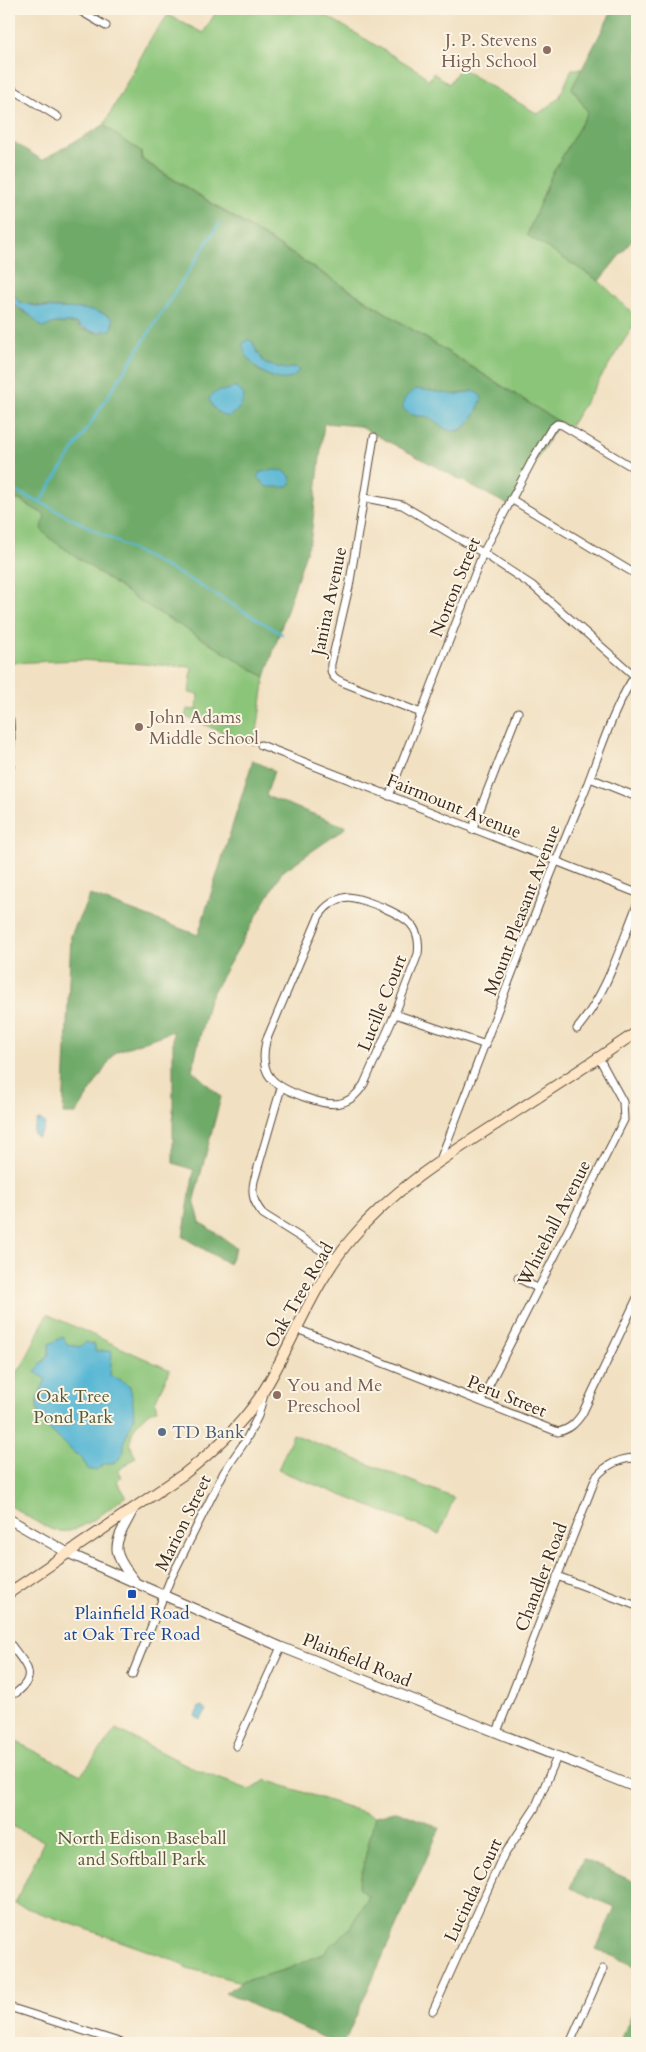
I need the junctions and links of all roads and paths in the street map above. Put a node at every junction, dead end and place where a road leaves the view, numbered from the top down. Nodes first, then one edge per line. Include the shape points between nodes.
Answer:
1 (77, 9) edge
2 (106, 26) dead end
3 (9, 87) edge
4 (58, 117) dead end
5 (374, 437) dead end
6 (637, 470) edge
7 (365, 498) junction
8 (511, 499) junction
9 (483, 553) junction
10 (637, 575) edge
11 (636, 676) edge
12 (518, 712) dead end
13 (422, 713) junction
14 (9, 720) edge
15 (261, 745) dead end
16 (9, 767) edge
17 (590, 778) junction
18 (389, 796) junction
19 (637, 797) edge
20 (472, 830) junction
21 (555, 862) junction
22 (637, 894) edge
23 (637, 905) edge
24 (395, 1014) junction
25 (577, 1029) dead end
26 (637, 1032) edge
27 (486, 1045) junction
28 (599, 1058) junction
29 (281, 1088) junction
30 (440, 1160) junction
31 (335, 1259) junction
32 (518, 1278) dead end
33 (538, 1288) junction
34 (637, 1298) edge
35 (297, 1329) junction
36 (266, 1387) junction
37 (481, 1401) junction
38 (637, 1458) edge
39 (133, 1510) junction
40 (9, 1519) edge
41 (68, 1553) junction
42 (557, 1576) junction
43 (136, 1582) junction
44 (9, 1593) edge
45 (165, 1595) junction
46 (637, 1606) edge
47 (9, 1642) edge
48 (281, 1647) junction
49 (132, 1675) dead end
50 (16, 1693) dead end
51 (496, 1732) junction
52 (236, 1746) dead end
53 (557, 1758) junction
54 (637, 1788) edge
55 (603, 1970) dead end
56 (9, 2007) edge
57 (433, 2011) dead end
58 (122, 2043) edge
59 (570, 2043) edge

1 - 2 street
3 - 4 street
5 - 7 street, Janina Avenue
6 - 8 street, Norton Street via 557,424 551,429
7 - 9 street via 402,505
7 - 13 street, Janina Avenue via 331,673 342,682
8 - 9 street, Norton Street
8 - 10 street
9 - 11 street via 533,586
9 - 13 street, Norton Street
11 - 17 street, Mount Pleasant Avenue via 614,718
12 - 20 street
13 - 18 street, Norton Street
14 - 16 street
15 - 18 street, Fairmount Avenue
17 - 19 street
17 - 21 street, Mount Pleasant Avenue
18 - 20 street, Fairmount Avenue
20 - 21 street, Fairmount Avenue
21 - 22 street, Fairmount Avenue
21 - 27 street, Mount Pleasant Avenue
23 - 25 street via 601,995
24 - 27 street
24 - 29 street, Lucille Court via 364,1084 348,1100 326,1104
24 - 29 street, Lucille Court via 418,954 418,939 413,926 402,916 359,898 334,901 318,916 266,1041 266,1067 271,1079
26 - 28 main road, Oak Tree Road
27 - 30 street, Mount Pleasant Avenue
28 - 30 main road, Oak Tree Road
28 - 33 street, Whitehall Avenue via 623,1102 624,1120
29 - 31 street via 252,1196 263,1214
30 - 31 main road, Oak Tree Road via 372,1214
31 - 35 main road, Oak Tree Road
32 - 33 street
33 - 37 street, Whitehall Avenue
34 - 37 street, Peru Street via 582,1414 567,1430 558,1432
35 - 36 main road, Oak Tree Road
35 - 37 street, Peru Street
36 - 39 main road, Oak Tree Road via 208,1455
36 - 45 street, Marion Street via 258,1416 224,1472
38 - 42 street, Chandler Road via 614,1462 596,1477
39 - 41 main road, Oak Tree Road
39 - 43 street via 117,1544 117,1556
40 - 41 street, Plainfield Road
41 - 43 street, Plainfield Road
41 - 44 main road, Oak Tree Road
42 - 46 street
42 - 51 street, Chandler Road
43 - 45 street, Plainfield Road
45 - 48 street, Plainfield Road
45 - 49 street, Marion Street
47 - 50 street via 29,1671 29,1679
48 - 51 street, Plainfield Road
48 - 52 street
51 - 53 street, Plainfield Road
53 - 54 street, Plainfield Road
53 - 57 street, Lucinda Court via 532,1812 501,1860
55 - 59 street
56 - 58 street

